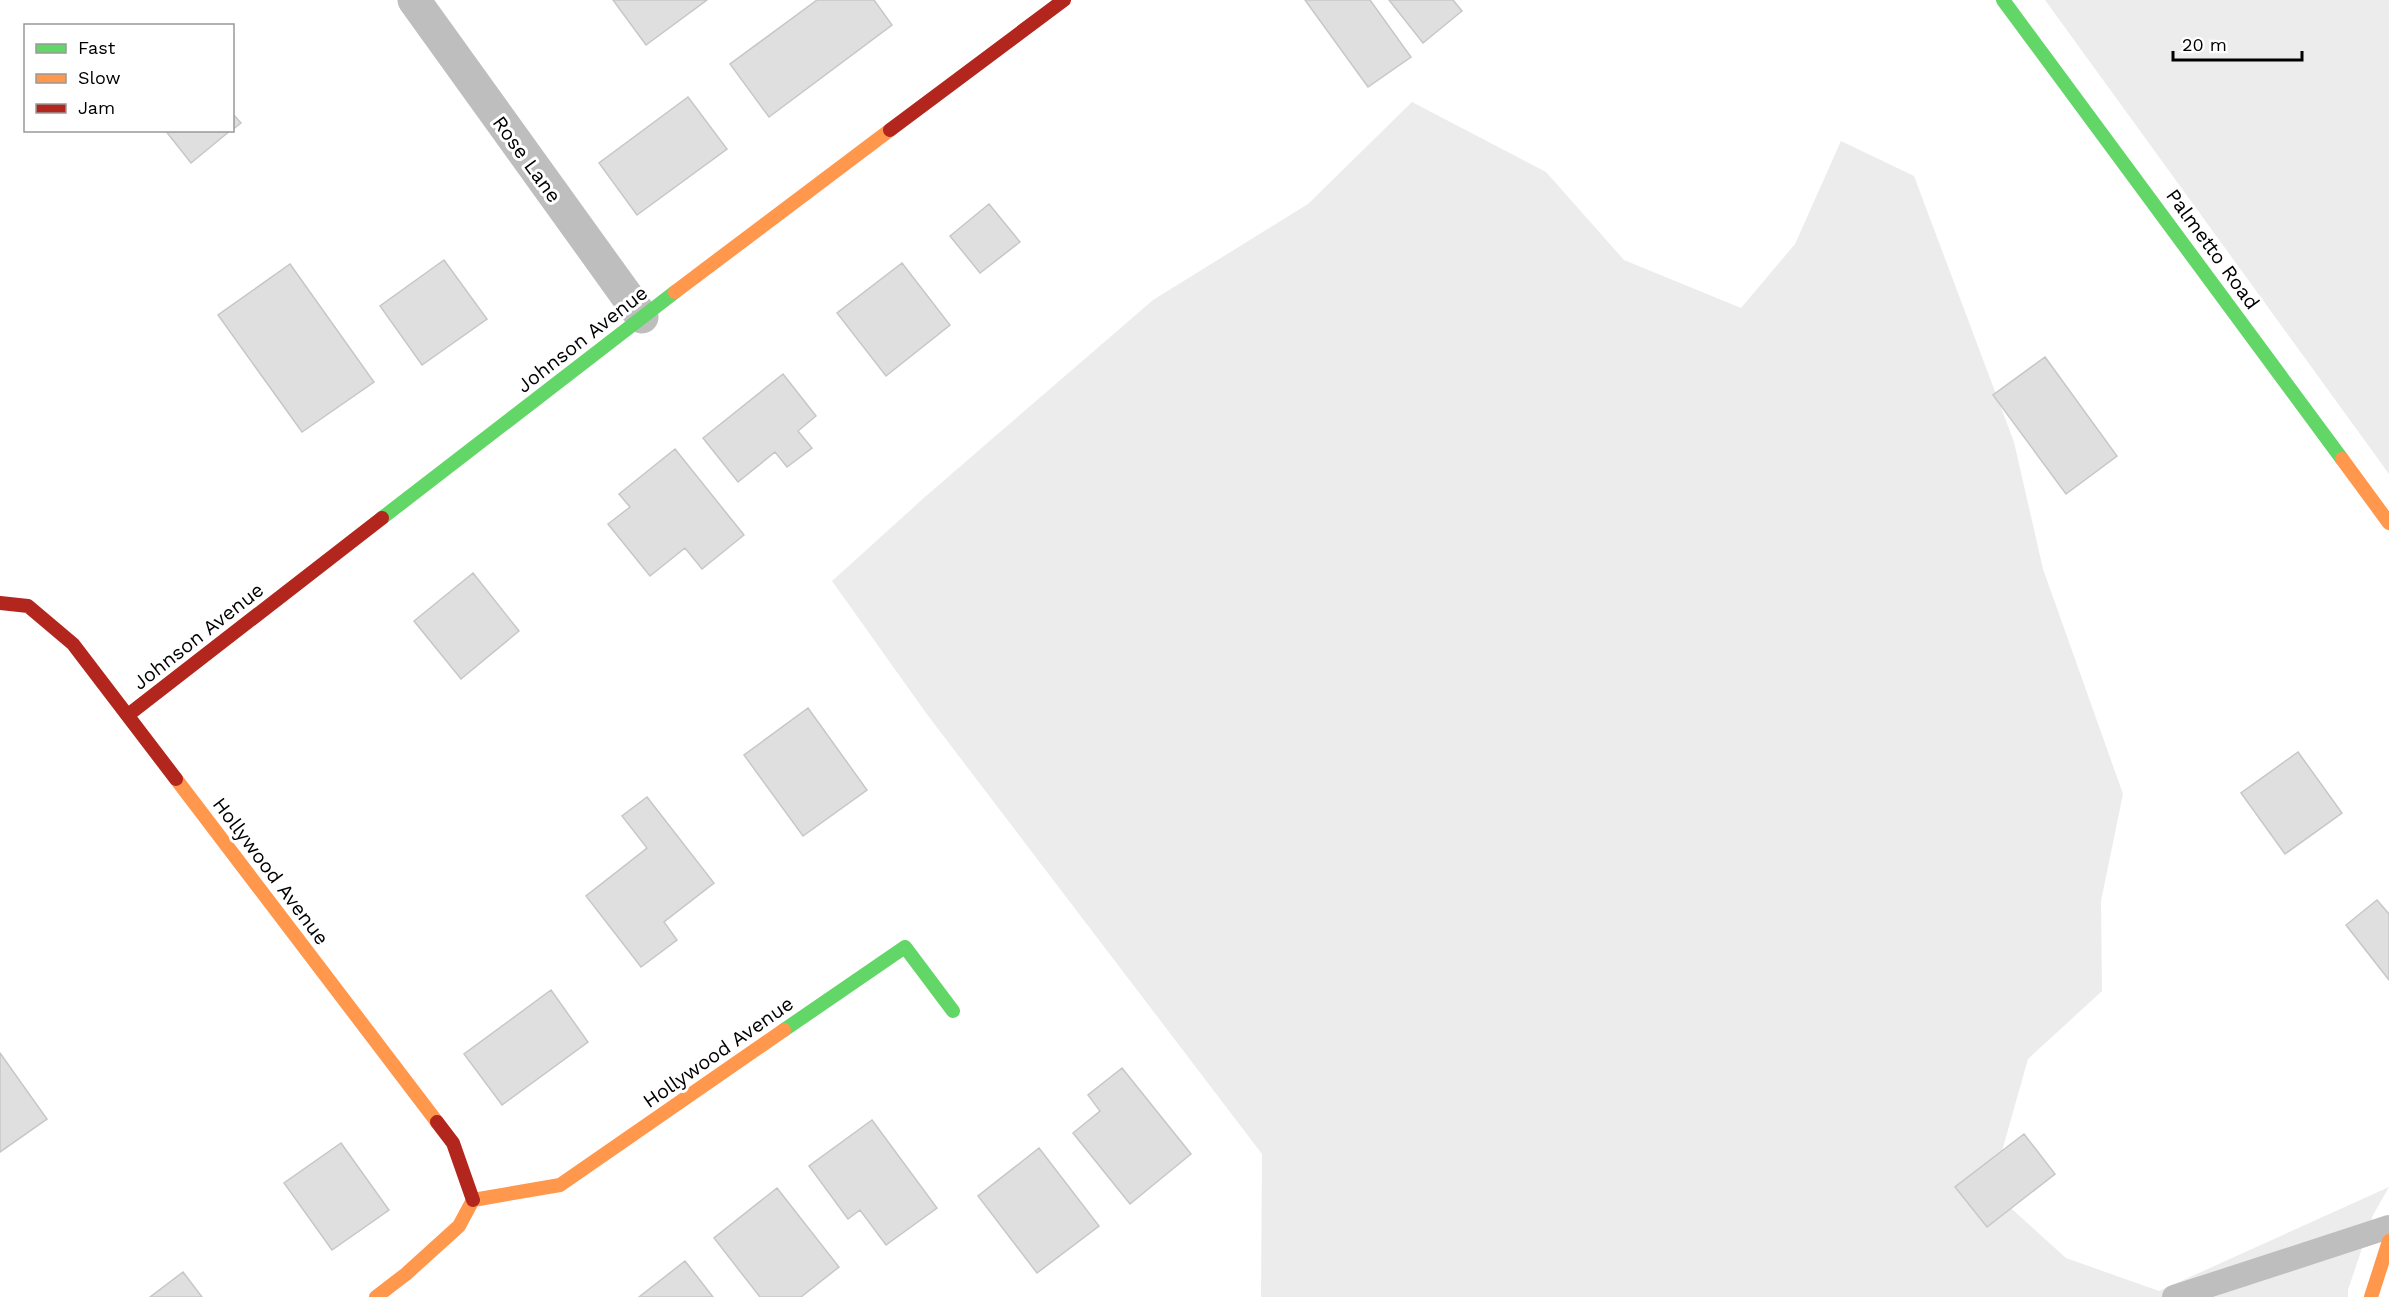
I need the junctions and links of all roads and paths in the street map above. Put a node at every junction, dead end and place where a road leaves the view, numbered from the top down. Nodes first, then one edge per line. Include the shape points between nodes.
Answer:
1 (414, 0) edge
2 (1064, 0) edge
3 (2003, 0) edge
4 (642, 317) junction
5 (2389, 523) edge
6 (0, 603) edge
7 (128, 715) junction
8 (953, 1011) dead end
9 (473, 1200) junction
10 (2389, 1227) edge
11 (2389, 1241) edge
12 (376, 1297) edge
13 (2174, 1297) edge
14 (2371, 1297) edge

1 - 4 street, Rose Lane
2 - 4 street, Johnson Avenue
3 - 5 street, Palmetto Road
4 - 7 street, Johnson Avenue
6 - 7 street, Hollywood Avenue via 28,606 73,644
7 - 9 street, Hollywood Avenue via 453,1143
8 - 9 street, Hollywood Avenue via 905,947 560,1185
9 - 12 street via 459,1226
10 - 13 lane
11 - 14 street

